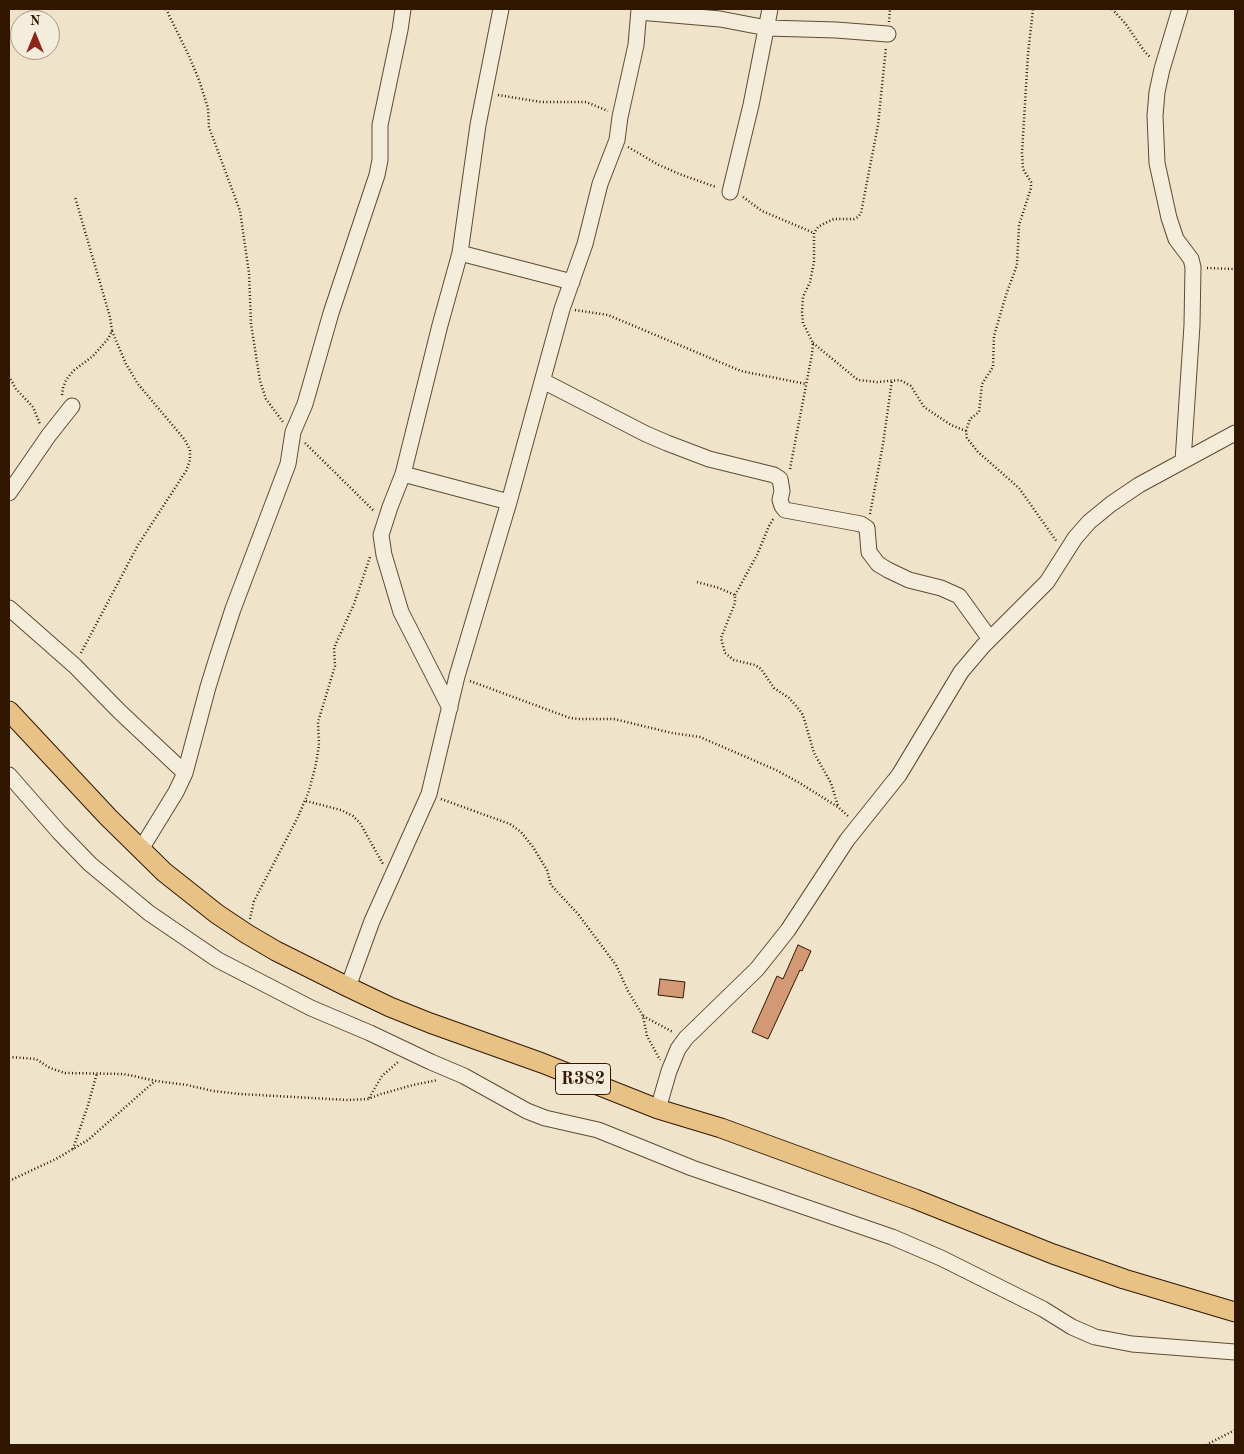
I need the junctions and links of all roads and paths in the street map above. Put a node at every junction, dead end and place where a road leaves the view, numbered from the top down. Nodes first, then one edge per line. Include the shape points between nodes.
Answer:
1 (166, 9) edge
2 (403, 9) edge
3 (501, 9) edge
4 (770, 9) edge
5 (890, 9) edge
6 (1033, 9) edge
7 (1112, 9) edge
8 (1180, 9) edge
9 (639, 11) edge
10 (767, 28) junction
11 (888, 34) junction
12 (1162, 69) junction
13 (484, 97) junction
14 (620, 117) junction
15 (617, 140) junction
16 (730, 192) junction
17 (75, 197) dead end
18 (814, 233) junction
19 (460, 253) junction
20 (1193, 267) junction
21 (1235, 269) edge
22 (572, 282) junction
23 (562, 309) junction
24 (112, 331) junction
25 (812, 343) junction
26 (9, 376) edge
27 (892, 380) junction
28 (543, 381) junction
29 (806, 384) junction
30 (67, 412) joint
31 (293, 432) junction
32 (966, 432) junction
33 (1235, 433) edge
34 (49, 435) junction
35 (1183, 461) junction
36 (403, 474) junction
37 (780, 479) junction
38 (9, 493) edge
39 (509, 502) junction
40 (782, 506) junction
41 (867, 528) junction
42 (382, 536) junction
43 (1066, 554) junction
44 (697, 582) dead end
45 (735, 595) junction
46 (9, 608) edge
47 (990, 639) junction
48 (75, 666) junction
49 (457, 676) junction
50 (450, 708) junction
51 (9, 711) edge
52 (185, 773) junction
53 (9, 775) edge
54 (429, 794) junction
55 (305, 801) junction
56 (838, 806) junction
57 (858, 826) junction
58 (142, 849) junction
59 (394, 873) junction
60 (246, 934) junction
61 (348, 988) junction
62 (643, 1016) junction
63 (686, 1038) junction
64 (413, 1052) junction
65 (9, 1057) edge
66 (668, 1071) junction
67 (97, 1073) junction
68 (464, 1076) junction
69 (156, 1081) junction
70 (368, 1099) junction
71 (658, 1109) junction
72 (72, 1150) junction
73 (9, 1181) edge
74 (1235, 1312) edge
75 (1235, 1352) edge
76 (1235, 1430) edge
77 (1206, 1445) edge

1 - 31 path via 199,80 208,108 209,127 240,211 249,273 251,324 262,390 272,409
2 - 31 street via 381,118 377,175 305,404
3 - 13 street
4 - 10 street
5 - 11 path
6 - 32 path via 1022,153 1023,169 1031,188 1020,220 1017,265 994,336 993,367 982,384 979,412 970,419
7 - 12 path
8 - 12 street
9 - 10 street via 720,19
9 - 14 street via 631,73
10 - 11 street
10 - 16 street
11 - 18 path via 878,125 861,213 854,219 830,221
12 - 20 street via 1155,116 1157,163 1172,230
13 - 14 path via 502,95 541,102 586,102
13 - 19 street
14 - 15 street
15 - 16 path via 674,172
15 - 22 street via 600,184
16 - 18 path via 762,211
17 - 24 path
18 - 25 path via 814,262 802,312
19 - 22 street
19 - 36 street
20 - 21 path
20 - 35 street
22 - 23 street
23 - 28 street
23 - 29 path via 608,315 741,371
24 - 30 path via 93,356 66,380 63,388
24 - 48 path via 138,384 185,440 190,460 138,545
25 - 27 path via 858,380
25 - 29 path
26 - 34 path
27 - 32 path via 911,386 924,408
27 - 41 path
28 - 37 street via 646,434 709,459 763,471
28 - 39 street
29 - 37 path via 789,471
30 - 34 street
31 - 42 path via 370,507
31 - 52 street via 288,464 233,609
32 - 43 path via 966,438 978,452 1019,488
33 - 35 street
34 - 38 street
35 - 43 street via 1111,504 1089,522
36 - 39 street
36 - 42 street
37 - 40 street
39 - 49 street
40 - 41 street via 792,512 855,522
40 - 45 path
41 - 47 street via 870,552 878,564 909,580 959,596
42 - 50 street via 401,612
42 - 55 path via 374,547 334,648 333,677 318,722 316,764
43 - 47 street via 1047,582
44 - 45 path
45 - 56 path via 721,638 725,653 734,660 761,669 774,688 789,698 803,715 814,753 831,782
46 - 48 street
47 - 57 street via 961,672 899,775
48 - 52 street
49 - 50 street
49 - 56 path via 570,718 614,719 700,737 776,770
50 - 54 street
51 - 58 main road, R382
52 - 58 street
53 - 64 street via 90,864 184,937 218,960 278,992
54 - 59 street
54 - 62 path via 510,824 521,832 547,870 550,885 578,914 616,964
55 - 59 path via 353,816 384,865
55 - 60 path via 254,901
56 - 57 path
57 - 63 street via 788,930 757,969
58 - 60 main road, R382 via 164,872
59 - 61 street via 372,921
60 - 61 main road, R382
61 - 71 main road, R382
62 - 63 path
62 - 66 path via 651,1046
63 - 66 street
64 - 68 street
64 - 70 path via 388,1070
65 - 67 path via 36,1059 65,1072
66 - 71 street
67 - 69 path via 124,1074
67 - 72 path
68 - 70 path via 413,1085
68 - 75 street via 545,1118 598,1130 692,1168 892,1237 941,1258 1095,1337 1132,1344
69 - 70 path via 232,1094
69 - 72 path
71 - 74 main road, R382 via 721,1128 915,1199 1053,1254
72 - 73 path
76 - 77 path

